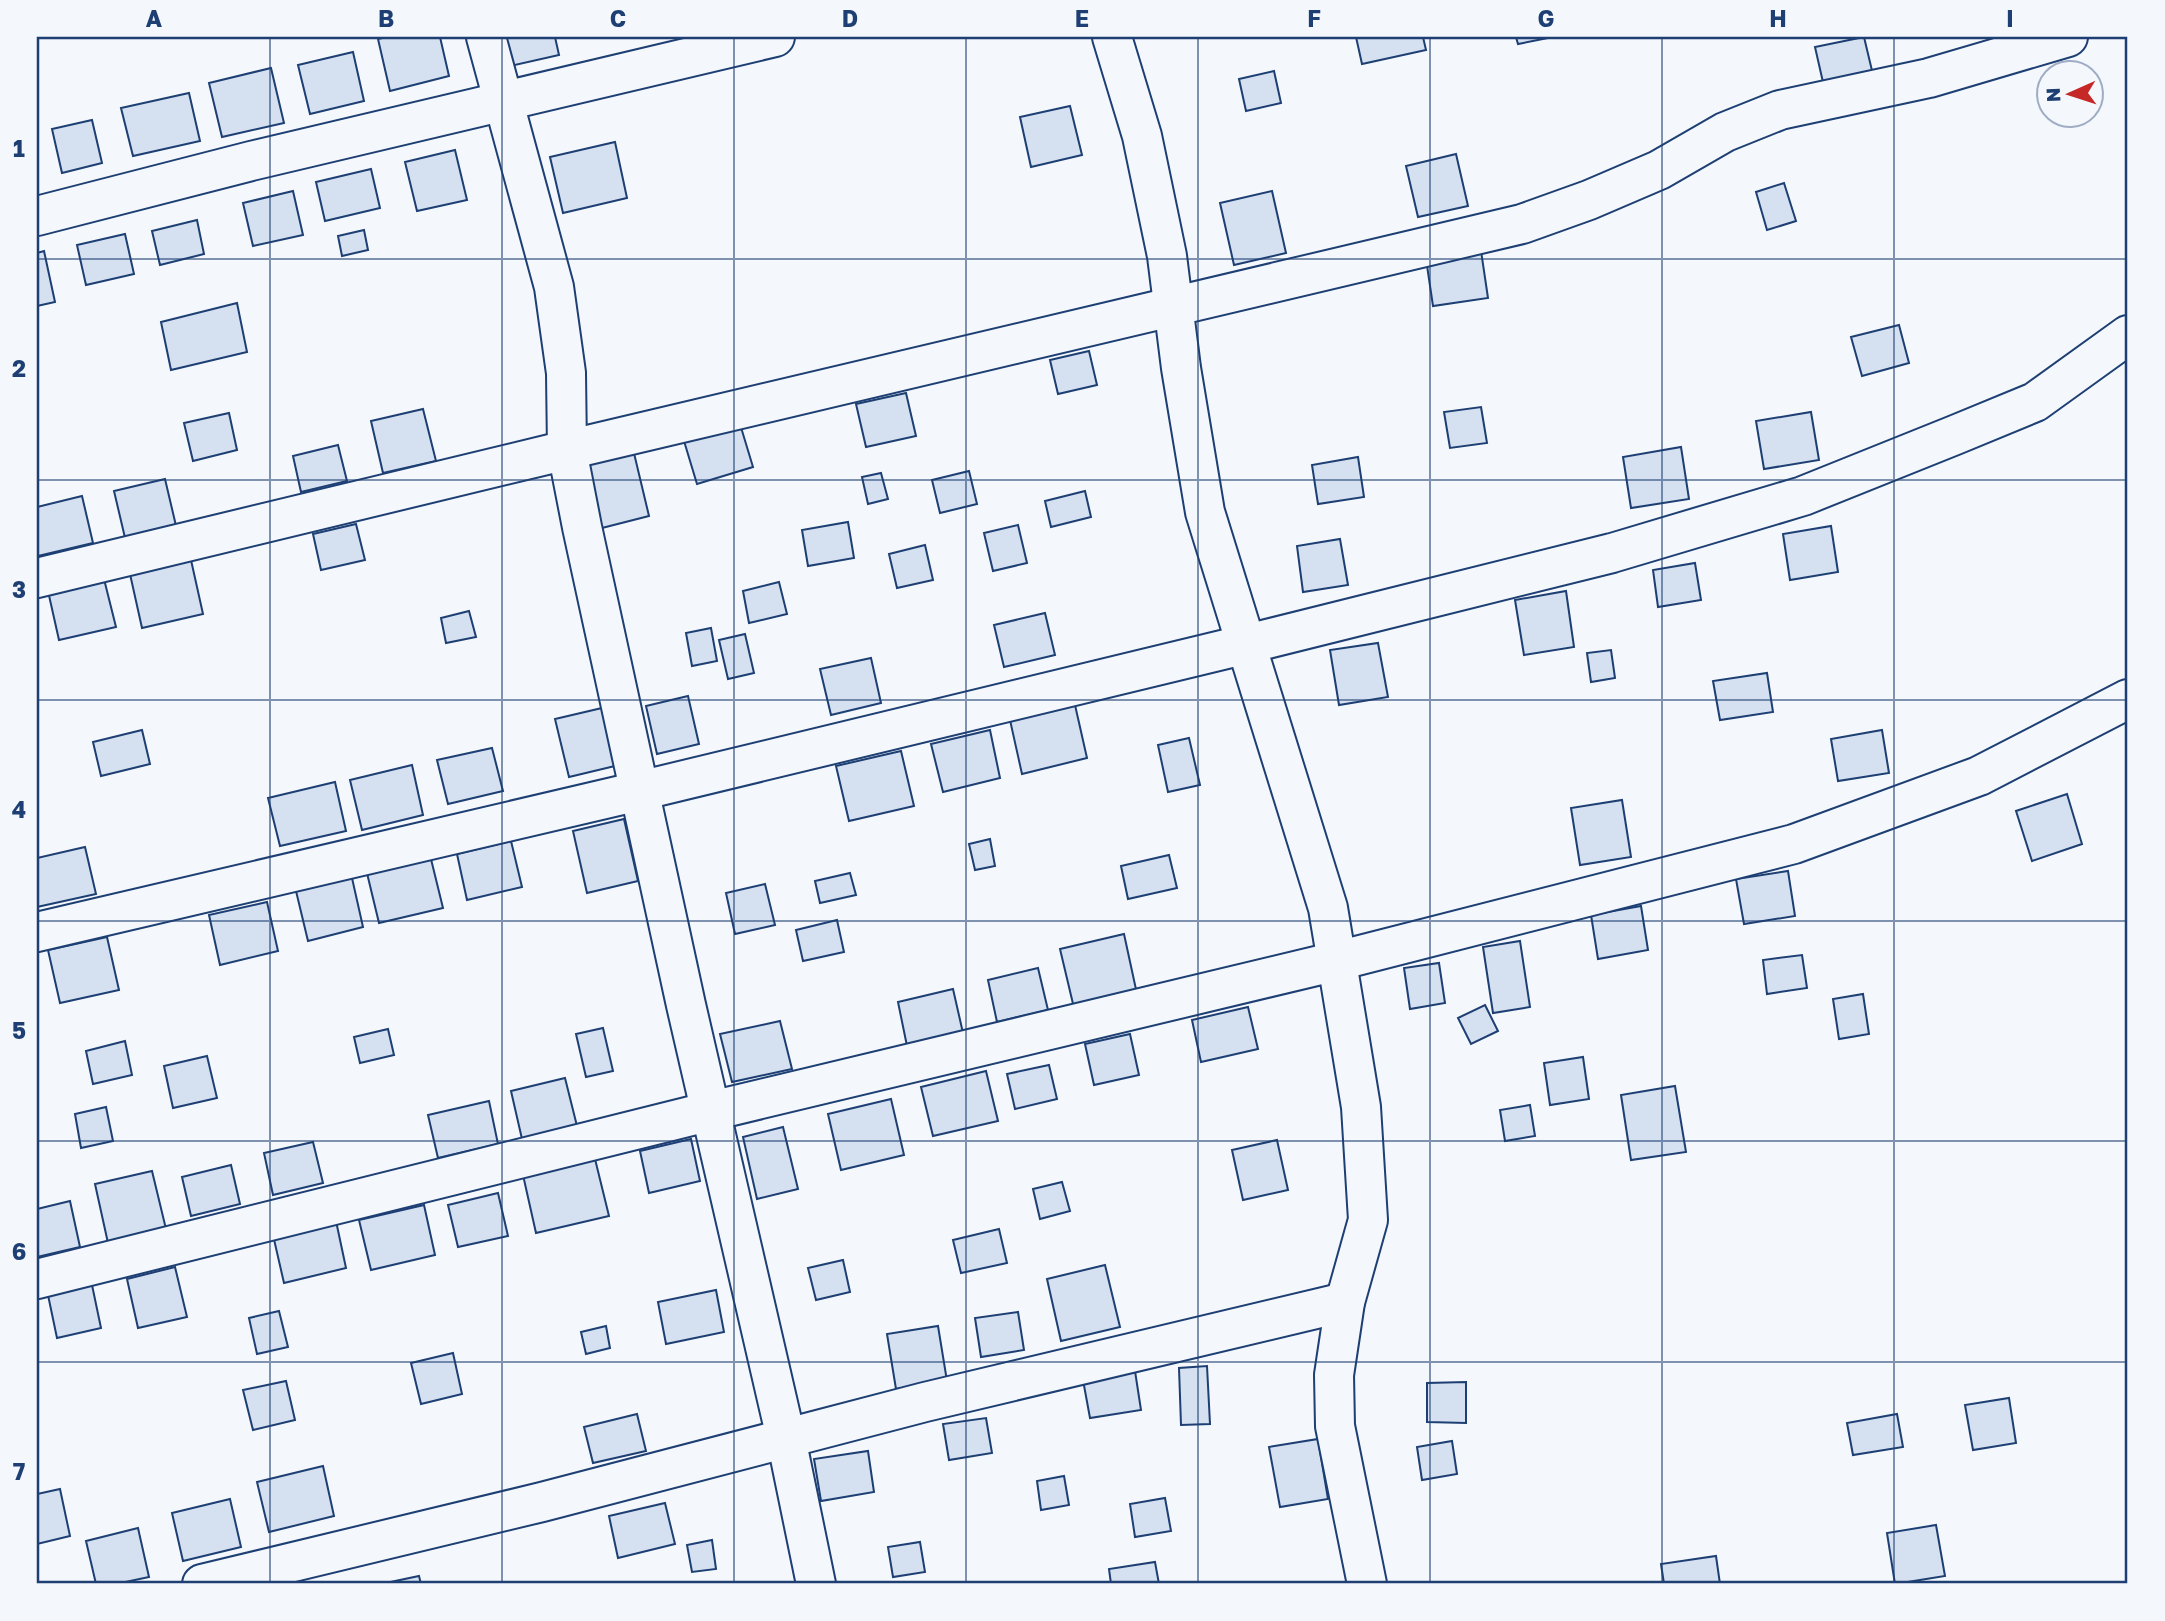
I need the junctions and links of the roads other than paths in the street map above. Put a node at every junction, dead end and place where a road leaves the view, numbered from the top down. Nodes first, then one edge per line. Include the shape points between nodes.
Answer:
1 (486, 37) edge
2 (775, 37) edge
3 (1112, 37) edge
4 (2068, 37) edge
5 (503, 101) junction
6 (37, 216) edge
7 (1174, 306) junction
8 (2128, 335) edge
9 (567, 450) junction
10 (37, 579) edge
11 (1247, 644) junction
12 (2128, 699) edge
13 (639, 790) junction
14 (37, 932) edge
15 (1337, 961) junction
16 (711, 1111) junction
17 (37, 1279) edge
18 (1345, 1302) junction
19 (786, 1438) junction
20 (202, 1584) edge
21 (816, 1584) edge
22 (1367, 1584) edge

1 - 5 street
2 - 5 street
3 - 7 street via 1142,136
4 - 7 street via 1929,78 1780,110 1725,132 1659,170 1522,224
5 - 6 street
5 - 9 street via 554,287 566,373
7 - 9 street
7 - 11 street via 1205,512
8 - 11 street via 2035,402 1803,496 1612,553
9 - 10 street
9 - 13 street
11 - 13 street
11 - 15 street via 1328,908
12 - 15 street via 1979,776 1794,844
13 - 14 street
13 - 16 street
15 - 16 street
15 - 18 street via 1361,1107 1368,1220
16 - 17 street
16 - 19 street
18 - 19 street
18 - 22 street via 1334,1375 1335,1426
19 - 20 street
19 - 21 street

